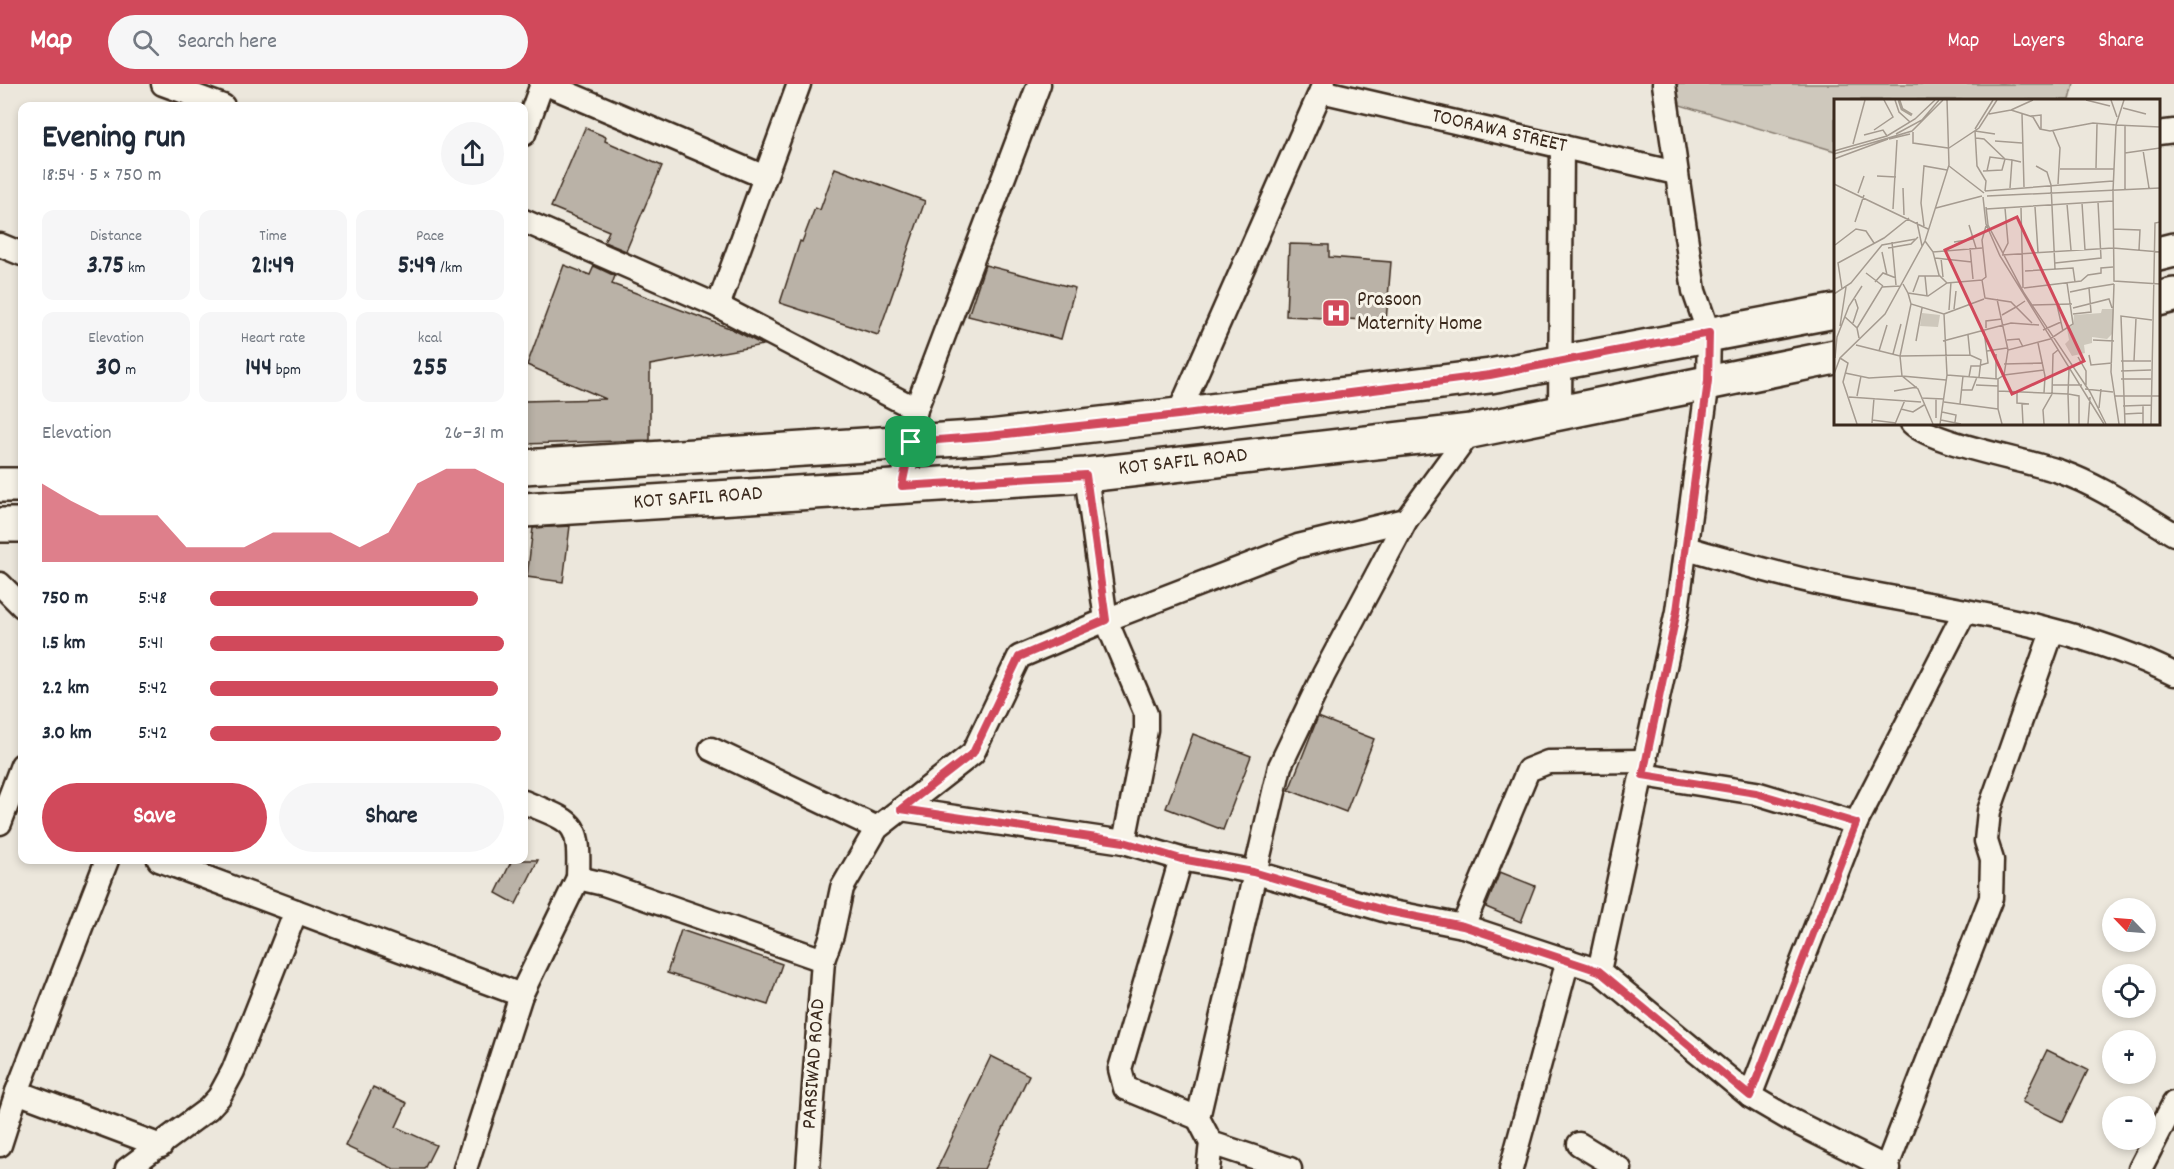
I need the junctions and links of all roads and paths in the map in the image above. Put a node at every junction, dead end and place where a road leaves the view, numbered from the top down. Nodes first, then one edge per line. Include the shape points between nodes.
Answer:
1 (164, 84) edge
2 (544, 84) edge
3 (799, 84) edge
4 (1039, 84) edge
5 (1664, 86) edge
6 (1323, 87) edge
7 (212, 102) edge
8 (528, 124) edge
9 (2174, 132) edge
10 (2159, 133) edge
11 (1562, 146) junction
12 (1676, 173) junction
13 (765, 177) junction
14 (528, 223) edge
15 (0, 245) edge
16 (2174, 250) edge
17 (18, 252) edge
18 (2159, 254) edge
19 (2174, 295) edge
20 (2159, 299) edge
21 (2159, 305) edge
22 (718, 306) junction
23 (1834, 311) edge
24 (2174, 312) edge
25 (1709, 333) junction
26 (1834, 357) edge
27 (1561, 363) junction
28 (1708, 381) junction
29 (916, 410) junction
30 (1560, 412) junction
31 (1178, 415) junction
32 (1913, 424) edge
33 (1471, 431) junction
34 (911, 442) junction
35 (528, 468) edge
36 (1086, 475) junction
37 (0, 485) edge
38 (18, 485) edge
39 (902, 486) junction
40 (528, 510) edge
41 (1406, 520) junction
42 (0, 525) edge
43 (18, 525) edge
44 (2174, 534) edge
45 (1686, 548) junction
46 (0, 584) edge
47 (18, 602) edge
48 (1965, 611) junction
49 (1106, 620) junction
50 (2052, 632) junction
51 (2174, 674) edge
52 (711, 748) dead end
53 (18, 765) edge
54 (0, 766) edge
55 (1645, 768) junction
56 (18, 776) edge
57 (528, 804) edge
58 (901, 809) junction
59 (0, 823) edge
60 (1856, 823) junction
61 (877, 828) junction
62 (1124, 842) junction
63 (1181, 859) junction
64 (105, 864) edge
65 (170, 864) edge
66 (1253, 872) junction
67 (578, 878) junction
68 (296, 911) junction
69 (1463, 926) junction
70 (823, 960) junction
71 (1568, 960) junction
72 (1599, 971) junction
73 (521, 995) junction
74 (17, 1092) junction
75 (1750, 1096) junction
76 (2174, 1103) edge
77 (1198, 1118) junction
78 (1211, 1143) junction
79 (1579, 1144) dead end
80 (0, 1145) edge
81 (161, 1146) junction
82 (1888, 1167) edge
83 (127, 1169) edge
84 (465, 1169) edge
85 (808, 1169) edge
86 (1208, 1169) edge
87 (1290, 1169) edge
88 (1511, 1169) edge
89 (1620, 1169) edge
90 (2140, 1169) edge

1 - 7 street
2 - 8 street
2 - 13 street
3 - 13 street
4 - 29 street
5 - 12 street
6 - 11 street, TOORAWA STREET
6 - 31 street
9 - 10 street
11 - 12 street, TOORAWA STREET
11 - 27 street
12 - 25 street via 1694,291
13 - 22 street
14 - 22 street
15 - 17 street
16 - 18 main road
19 - 20 main road
21 - 24 street
22 - 29 street
23 - 25 main road, KOT SAFIL ROAD
25 - 27 main road, KOT SAFIL ROAD
25 - 28 street
26 - 28 main road, KOT SAFIL ROAD
27 - 30 street
27 - 31 main road, KOT SAFIL ROAD
28 - 30 main road, KOT SAFIL ROAD
28 - 45 street
29 - 34 street
30 - 33 main road, KOT SAFIL ROAD
31 - 34 main road, KOT SAFIL ROAD
32 - 44 street via 1939,438 2083,481
33 - 36 main road, KOT SAFIL ROAD
33 - 41 street
34 - 35 main road, KOT SAFIL ROAD
34 - 39 street
36 - 39 main road, KOT SAFIL ROAD
36 - 49 street
37 - 38 main road
39 - 40 main road, KOT SAFIL ROAD
41 - 49 street via 1298,546
41 - 66 street via 1280,766
42 - 43 main road
45 - 48 street via 1826,585
45 - 55 street
46 - 47 street
48 - 50 street
48 - 60 street
49 - 58 street via 1019,657 973,753
49 - 62 street via 1146,714
50 - 51 street via 2140,657
50 - 82 street via 1989,812 1986,841 1992,860 1991,898
52 - 61 street
53 - 54 street
55 - 60 street via 1756,793
55 - 69 street via 1548,762 1528,771
55 - 72 street
56 - 59 street
57 - 67 street via 563,818 576,829
58 - 61 street
58 - 62 street
60 - 75 street
61 - 70 street, PARSIWAD ROAD via 842,888
62 - 63 street
63 - 66 street
63 - 77 street via 1120,1070 1125,1088
64 - 74 street
65 - 68 street
66 - 69 street via 1387,911
66 - 77 street
67 - 70 street
67 - 73 street
68 - 73 street
68 - 81 street via 227,1085 208,1109
69 - 71 street
70 - 85 street, PARSIWAD ROAD
71 - 72 street
71 - 88 street
72 - 75 street
73 - 84 street
74 - 80 street
74 - 81 street
75 - 82 street
76 - 90 street
77 - 78 street
78 - 86 street
78 - 87 street
79 - 89 street
81 - 83 street

